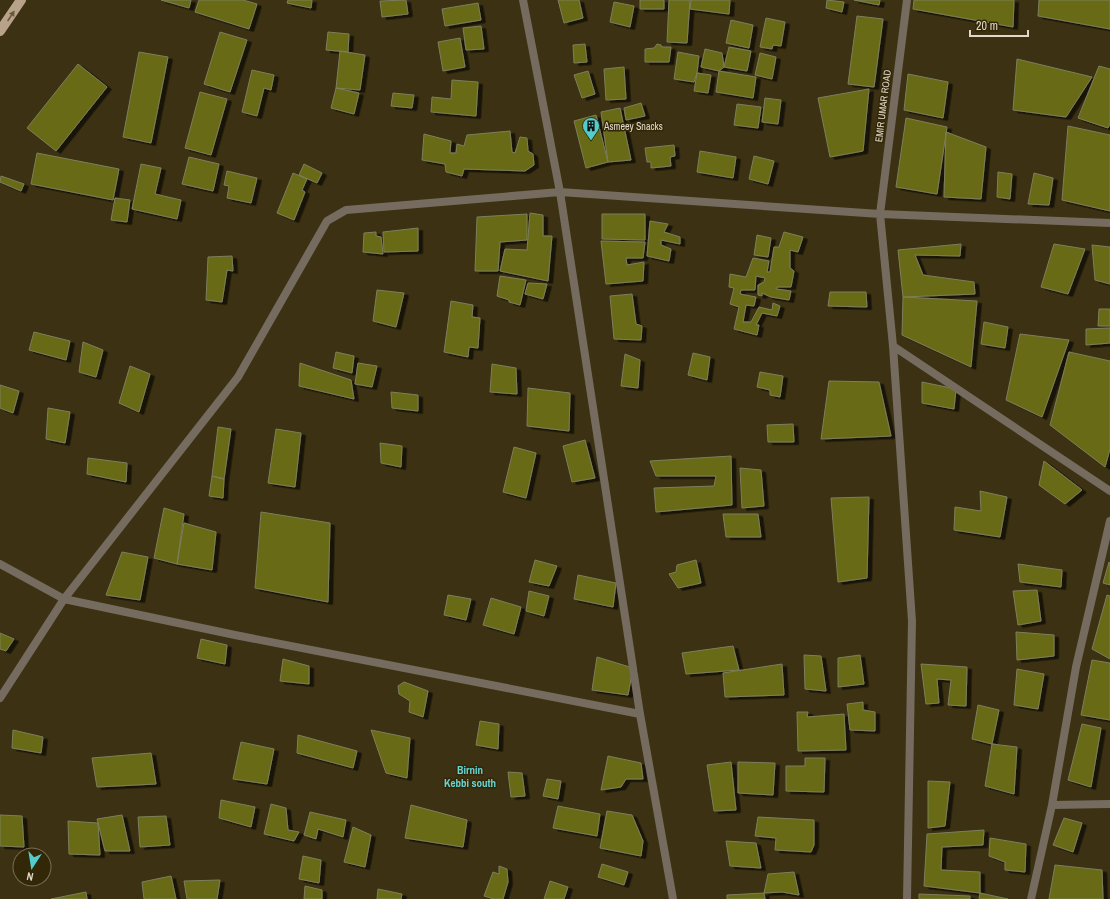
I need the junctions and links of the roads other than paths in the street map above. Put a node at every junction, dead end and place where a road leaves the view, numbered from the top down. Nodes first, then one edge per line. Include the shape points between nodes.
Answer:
1 (21, 0) edge
2 (523, 0) edge
3 (907, 0) edge
4 (0, 31) edge
5 (560, 192) junction
6 (880, 214) junction
7 (1110, 223) edge
8 (893, 346) junction
9 (1110, 491) edge
10 (1110, 521) edge
11 (0, 564) edge
12 (64, 598) junction
13 (0, 698) edge
14 (640, 714) junction
15 (1110, 804) edge
16 (1052, 805) junction
17 (673, 899) edge
18 (907, 899) edge
19 (1031, 899) edge

4 -> 1 main road
2 - 5 street
3 - 6 street, EMIR UMAR ROAD
5 - 6 street
5 - 12 street via 346,210 327,221 238,377
5 - 14 street
6 - 7 street
6 - 8 street, EMIR UMAR ROAD
8 - 9 street
8 - 18 street, EMIR UMAR ROAD via 912,621
10 - 16 street via 1076,667
11 - 12 street
12 - 13 street
12 - 14 street via 235,636
14 - 17 street
15 - 16 street
16 - 19 street

